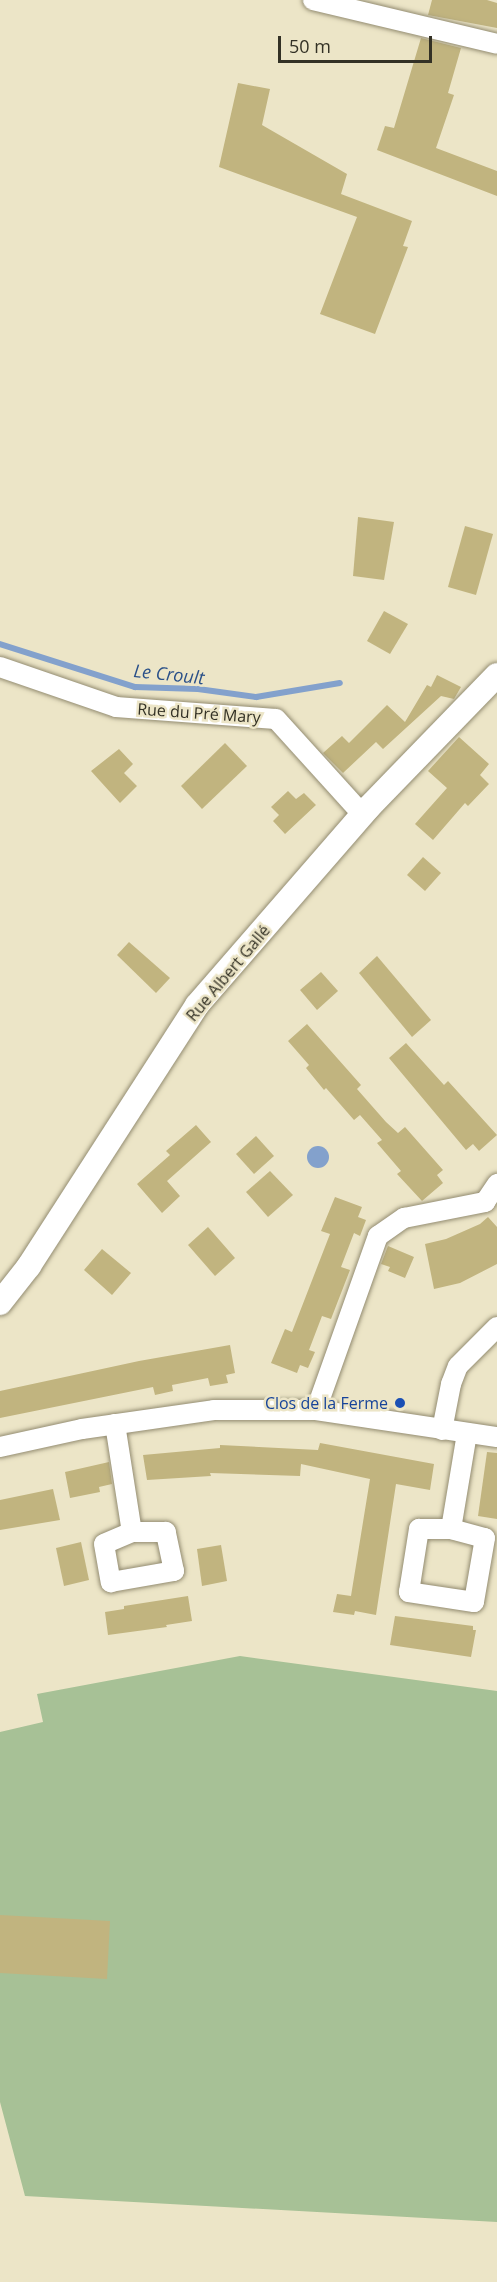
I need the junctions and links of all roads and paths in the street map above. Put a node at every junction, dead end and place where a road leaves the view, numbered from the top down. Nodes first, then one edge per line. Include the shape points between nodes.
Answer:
1 (313, 0) edge
2 (497, 44) edge
3 (0, 667) edge
4 (497, 675) edge
5 (363, 815) junction
6 (497, 1184) edge
7 (0, 1303) edge
8 (497, 1327) edge
9 (316, 1410) junction
10 (115, 1424) junction
11 (442, 1430) junction
12 (467, 1433) junction
13 (497, 1437) edge
14 (0, 1447) edge
15 (451, 1529) junction
16 (132, 1532) dead end

1 - 2 street
3 - 5 street, Rue du Pré Mary via 116,707 276,719
4 - 5 street, Rue Albert Gallé
5 - 7 street, Rue Albert Gallé via 197,1005 29,1266
6 - 9 street via 485,1202 404,1218 378,1236
8 - 11 street via 458,1366
9 - 10 street via 214,1410
9 - 11 street
10 - 14 street
10 - 16 street
11 - 12 street
12 - 13 street
12 - 15 street
15 - 15 street via 420,1529 409,1592 474,1602 485,1538

